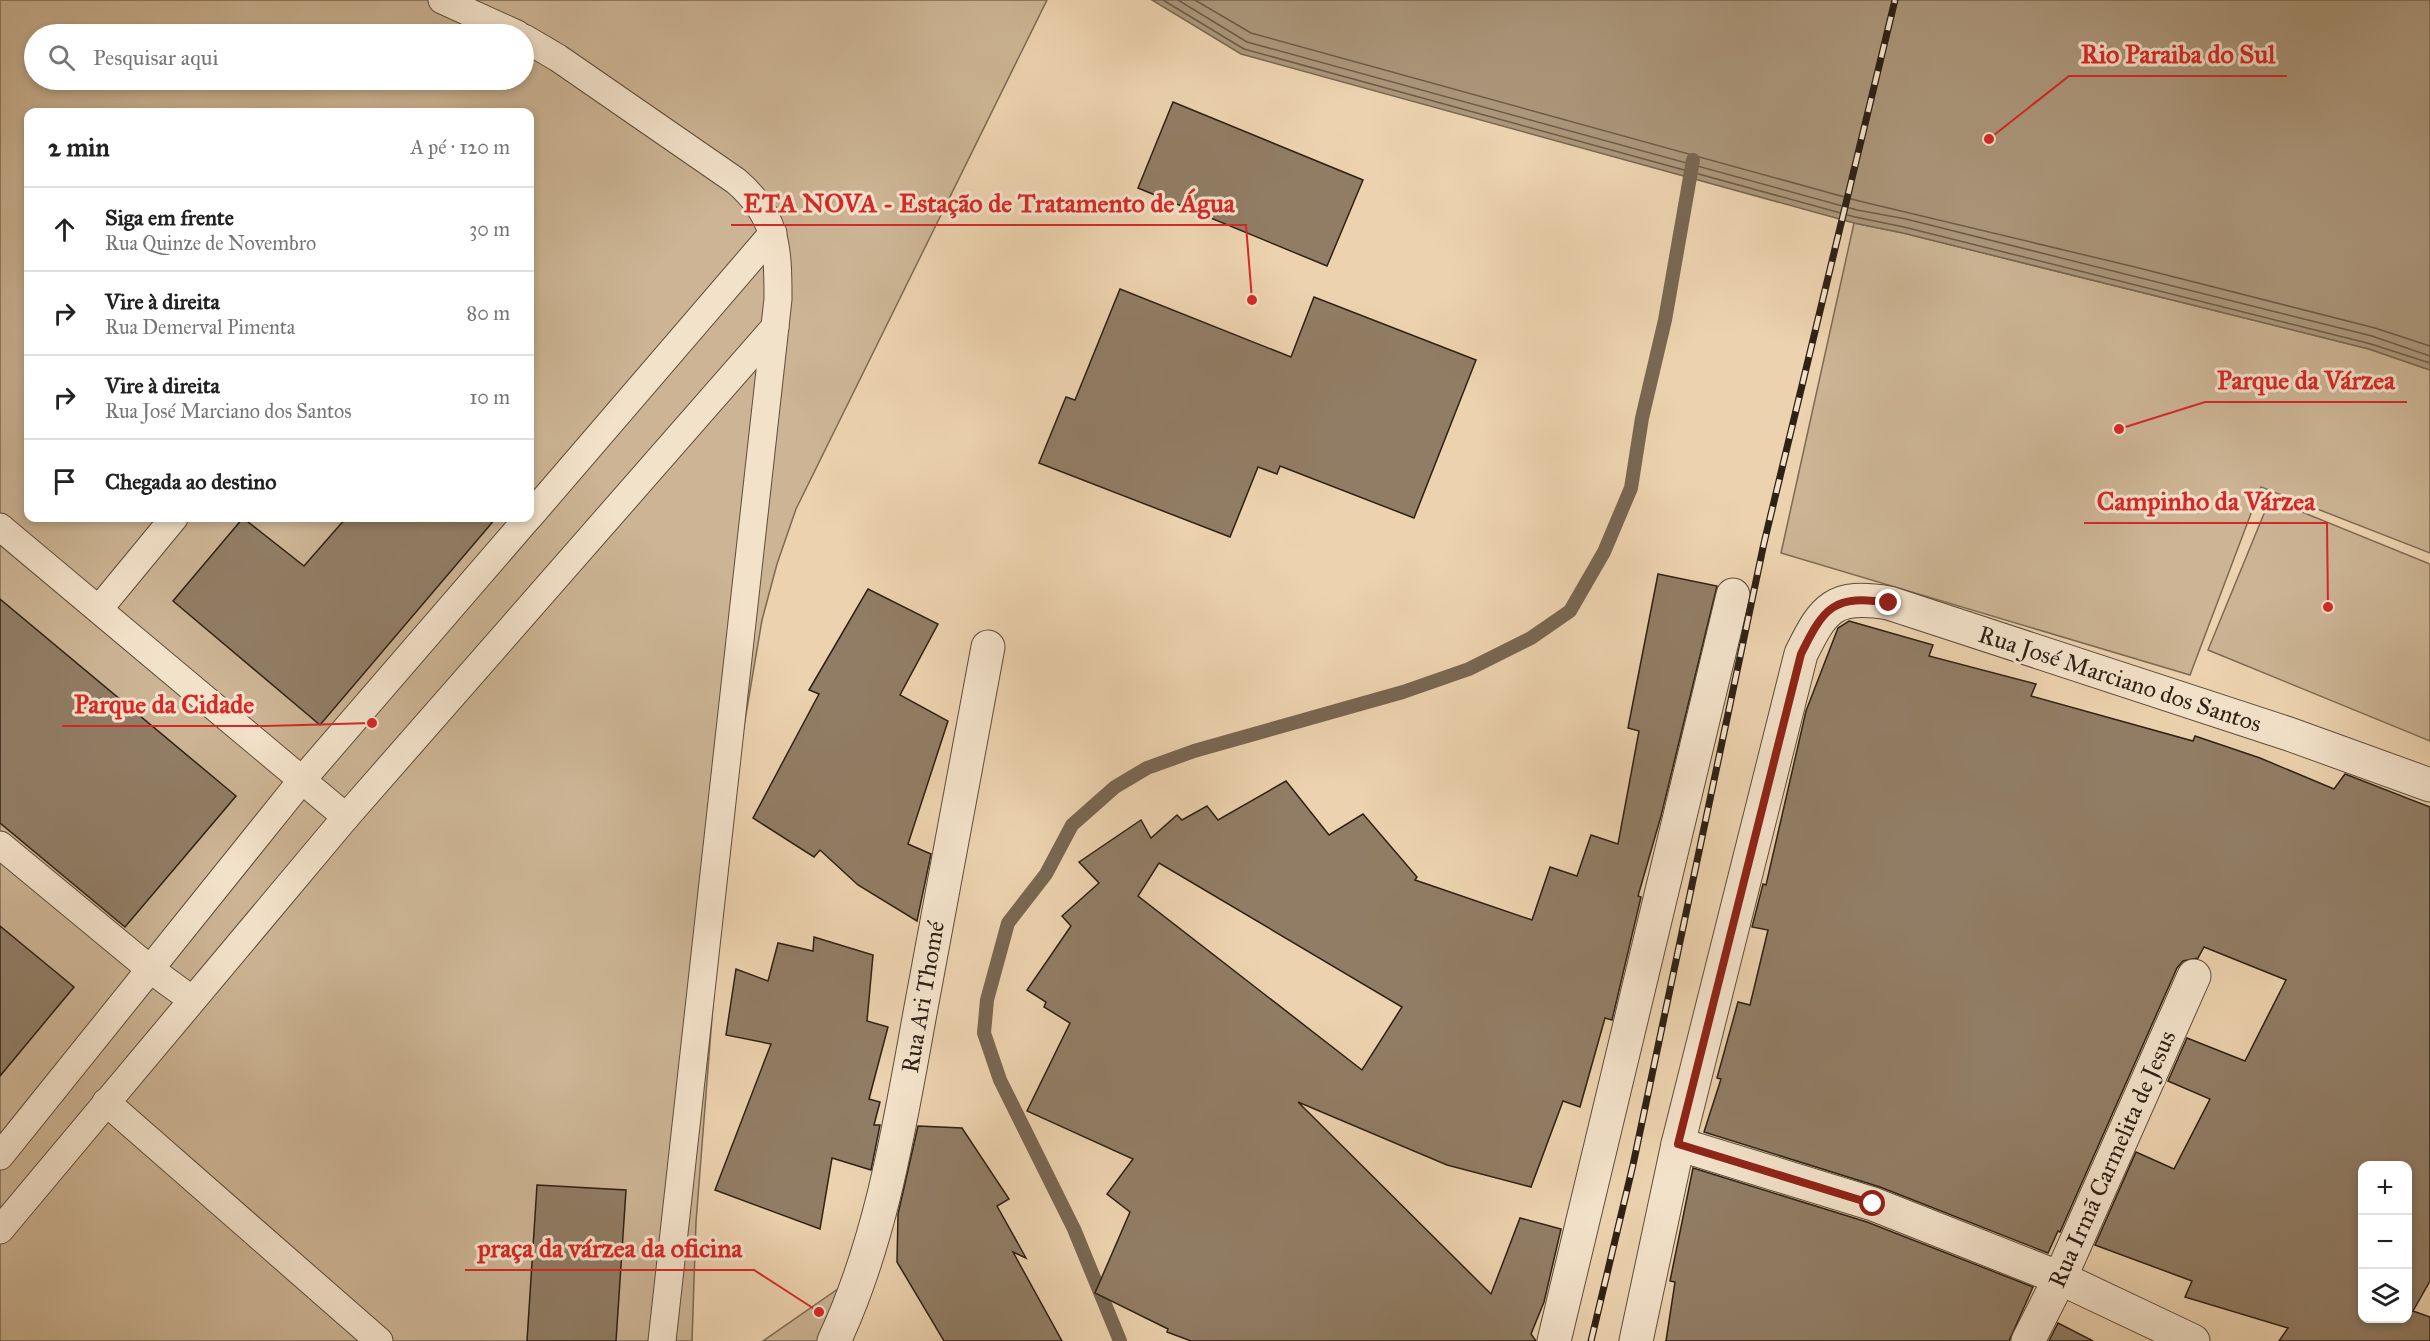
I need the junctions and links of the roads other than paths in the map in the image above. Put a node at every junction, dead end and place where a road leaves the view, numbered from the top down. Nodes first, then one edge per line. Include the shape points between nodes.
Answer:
1 (442, 0) edge
2 (495, 24) edge
3 (534, 44) edge
4 (773, 233) junction
5 (775, 327) junction
6 (534, 511) edge
7 (171, 522) edge
8 (525, 522) edge
9 (0, 527) edge
10 (1733, 595) dead end
11 (99, 609) junction
12 (988, 647) dead end
13 (302, 780) junction
14 (2430, 785) edge
15 (346, 817) junction
16 (0, 845) edge
17 (150, 969) junction
18 (2194, 976) dead end
19 (191, 999) junction
20 (106, 1102) junction
21 (1678, 1144) junction
22 (0, 1156) edge
23 (0, 1230) edge
24 (2060, 1278) junction
25 (379, 1341) edge
26 (662, 1341) edge
27 (834, 1341) edge
28 (1554, 1341) edge
29 (1636, 1341) edge
30 (2028, 1341) edge
31 (2193, 1341) edge

1 - 2 lane
3 - 4 lane via 736,181 760,205
4 - 5 lane via 778,267
4 - 6 lane
5 - 15 lane
5 - 26 lane
7 - 11 lane
8 - 13 lane
9 - 11 lane
10 - 28 street
11 - 13 lane
12 - 27 street, Rua Ari Thomé via 886,1184 853,1301
13 - 15 lane
13 - 17 lane
14 - 21 street, Rua José Marciano dos Santos via 2289,734 1889,603 1844,600 1827,609 1801,654
15 - 19 lane
16 - 17 lane
17 - 19 lane
17 - 22 lane
18 - 24 street, Rua Irmã Carmelita de Jesus
19 - 20 lane
20 - 23 lane
20 - 25 lane
21 - 24 street via 1873,1204
21 - 29 street, Rua José Marciano dos Santos
24 - 30 street, Rua Irmã Carmelita de Jesus
24 - 31 street

